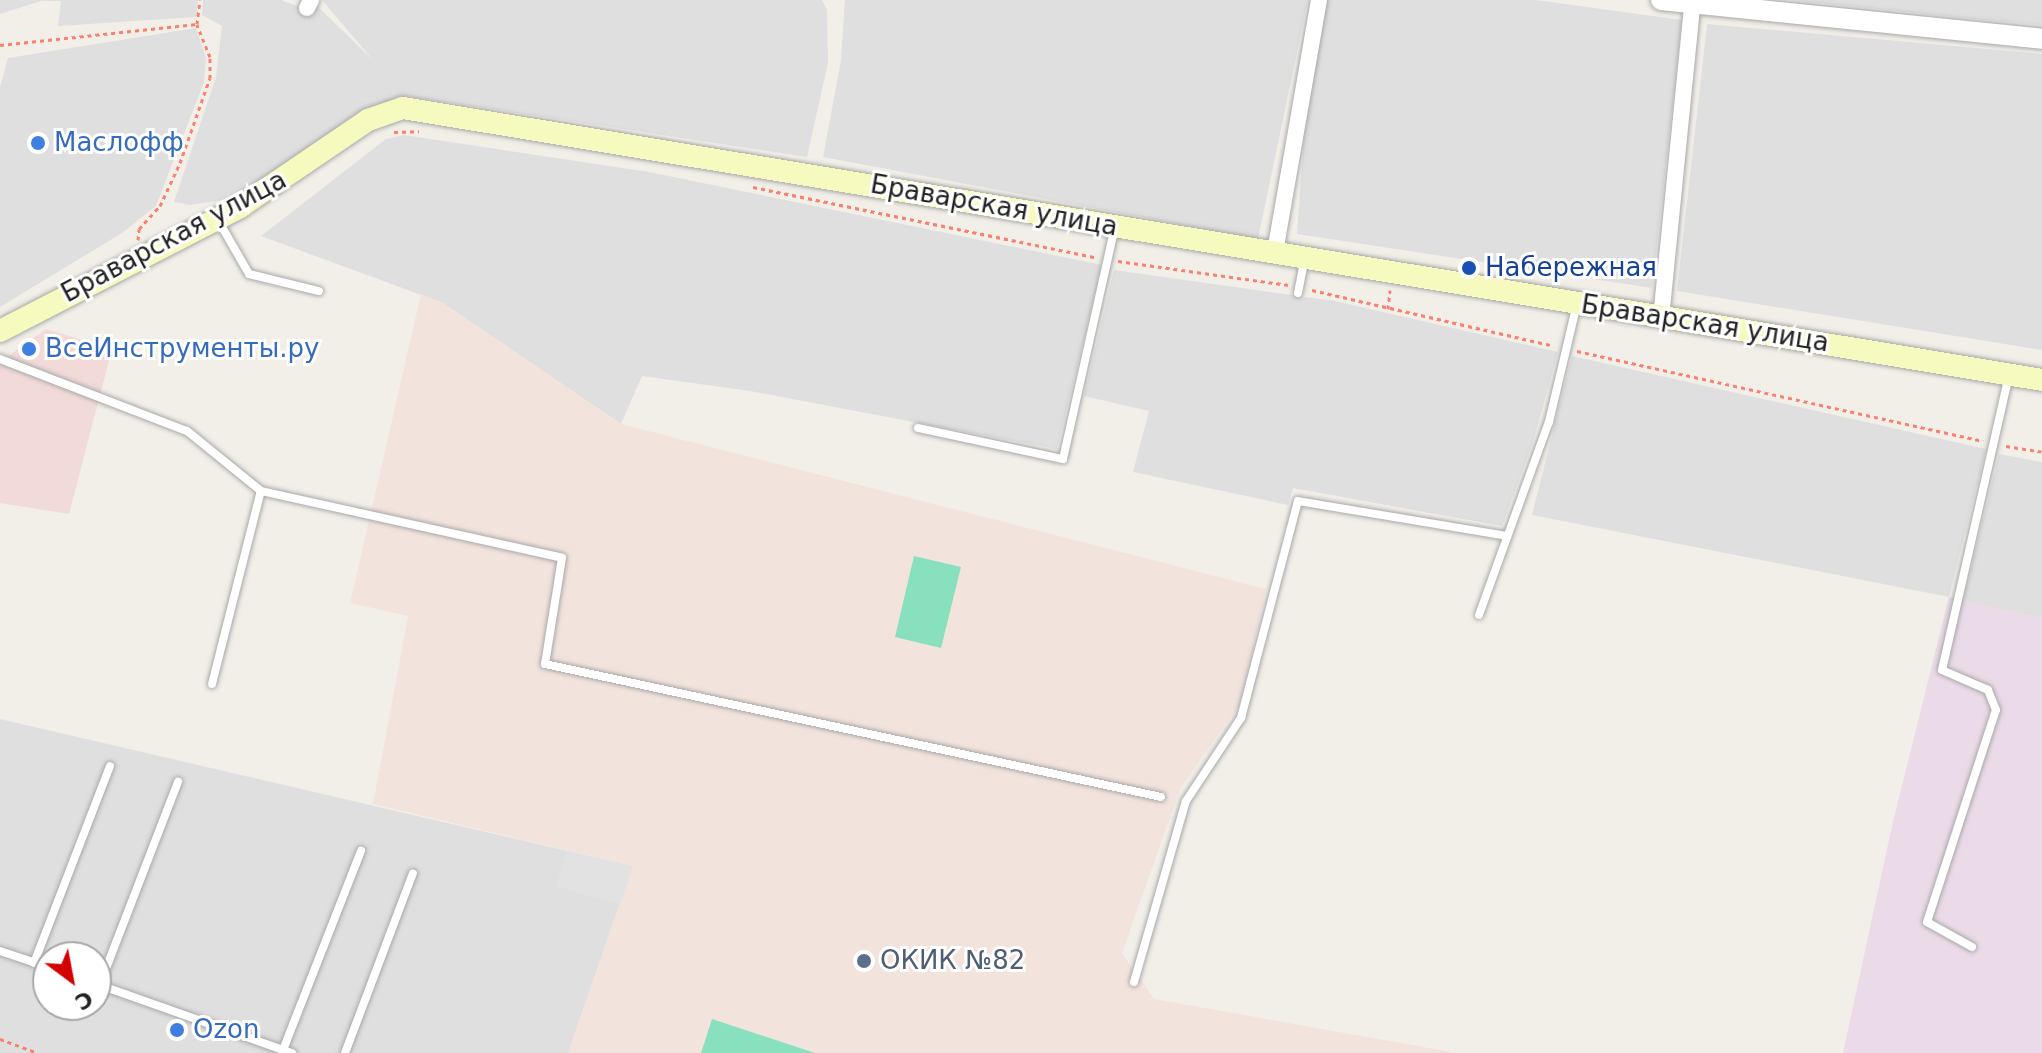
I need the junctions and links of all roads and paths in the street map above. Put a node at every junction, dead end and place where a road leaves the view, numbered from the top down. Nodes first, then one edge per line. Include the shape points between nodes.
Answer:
1 (200, 0) edge
2 (1319, 0) edge
3 (1661, 0) edge
4 (1692, 5) junction
5 (197, 24) junction
6 (2042, 39) edge
7 (0, 45) edge
8 (435, 132) dead end
9 (391, 133) dead end
10 (742, 185) dead end
11 (218, 219) junction
12 (1115, 226) junction
13 (1275, 252) junction
14 (1305, 257) junction
15 (137, 258) junction
16 (1107, 260) junction
17 (1298, 290) junction
18 (1390, 290) dead end
19 (319, 291) dead end
20 (1577, 304) junction
21 (1388, 309) junction
22 (1661, 318) junction
23 (0, 331) edge
24 (1568, 349) junction
25 (0, 359) edge
26 (2009, 374) junction
27 (2042, 380) edge
28 (918, 428) dead end
29 (1994, 444) junction
30 (2042, 452) edge
31 (261, 491) junction
32 (1507, 536) junction
33 (1479, 615) dead end
34 (212, 684) dead end
35 (110, 766) dead end
36 (178, 782) dead end
37 (1161, 797) dead end
38 (361, 851) dead end
39 (413, 873) dead end
40 (42, 941) edge
41 (1972, 947) dead end
42 (112, 949) edge
43 (0, 951) edge
44 (32, 962) edge
45 (1134, 982) dead end
46 (112, 989) edge
47 (0, 1039) edge
48 (288, 1051) edge
49 (38, 1053) edge
50 (345, 1053) edge

1 - 5 path
2 - 13 street
3 - 4 street
4 - 6 street
4 - 22 street
5 - 7 path
5 - 15 path via 210,57 210,78 160,206 139,229
8 - 9 path
10 - 16 path
11 - 12 main road, Браварская улица via 292,175 368,120 403,108
11 - 15 main road, Браварская улица
11 - 19 lane via 249,274
12 - 13 main road, Браварская улица
12 - 16 lane
13 - 14 main road, Браварская улица
14 - 17 lane
14 - 20 main road, Браварская улица
15 - 23 main road, Браварская улица
16 - 17 path
16 - 28 lane via 1063,459
17 - 21 path
18 - 21 path
20 - 22 main road, Браварская улица
20 - 24 lane
21 - 24 path
22 - 26 main road, Браварская улица
24 - 29 path
24 - 32 lane via 1549,422
25 - 31 lane via 187,431
26 - 27 main road, Браварская улица
26 - 29 lane
29 - 30 path
29 - 41 lane via 1942,670 1988,690 1996,710 1927,922
31 - 34 lane
31 - 37 lane via 562,558 545,664
32 - 33 lane
32 - 45 lane via 1298,501 1241,718 1186,801
35 - 40 lane
36 - 42 lane
38 - 48 lane
39 - 50 lane
43 - 44 lane
46 - 48 lane
47 - 49 path

